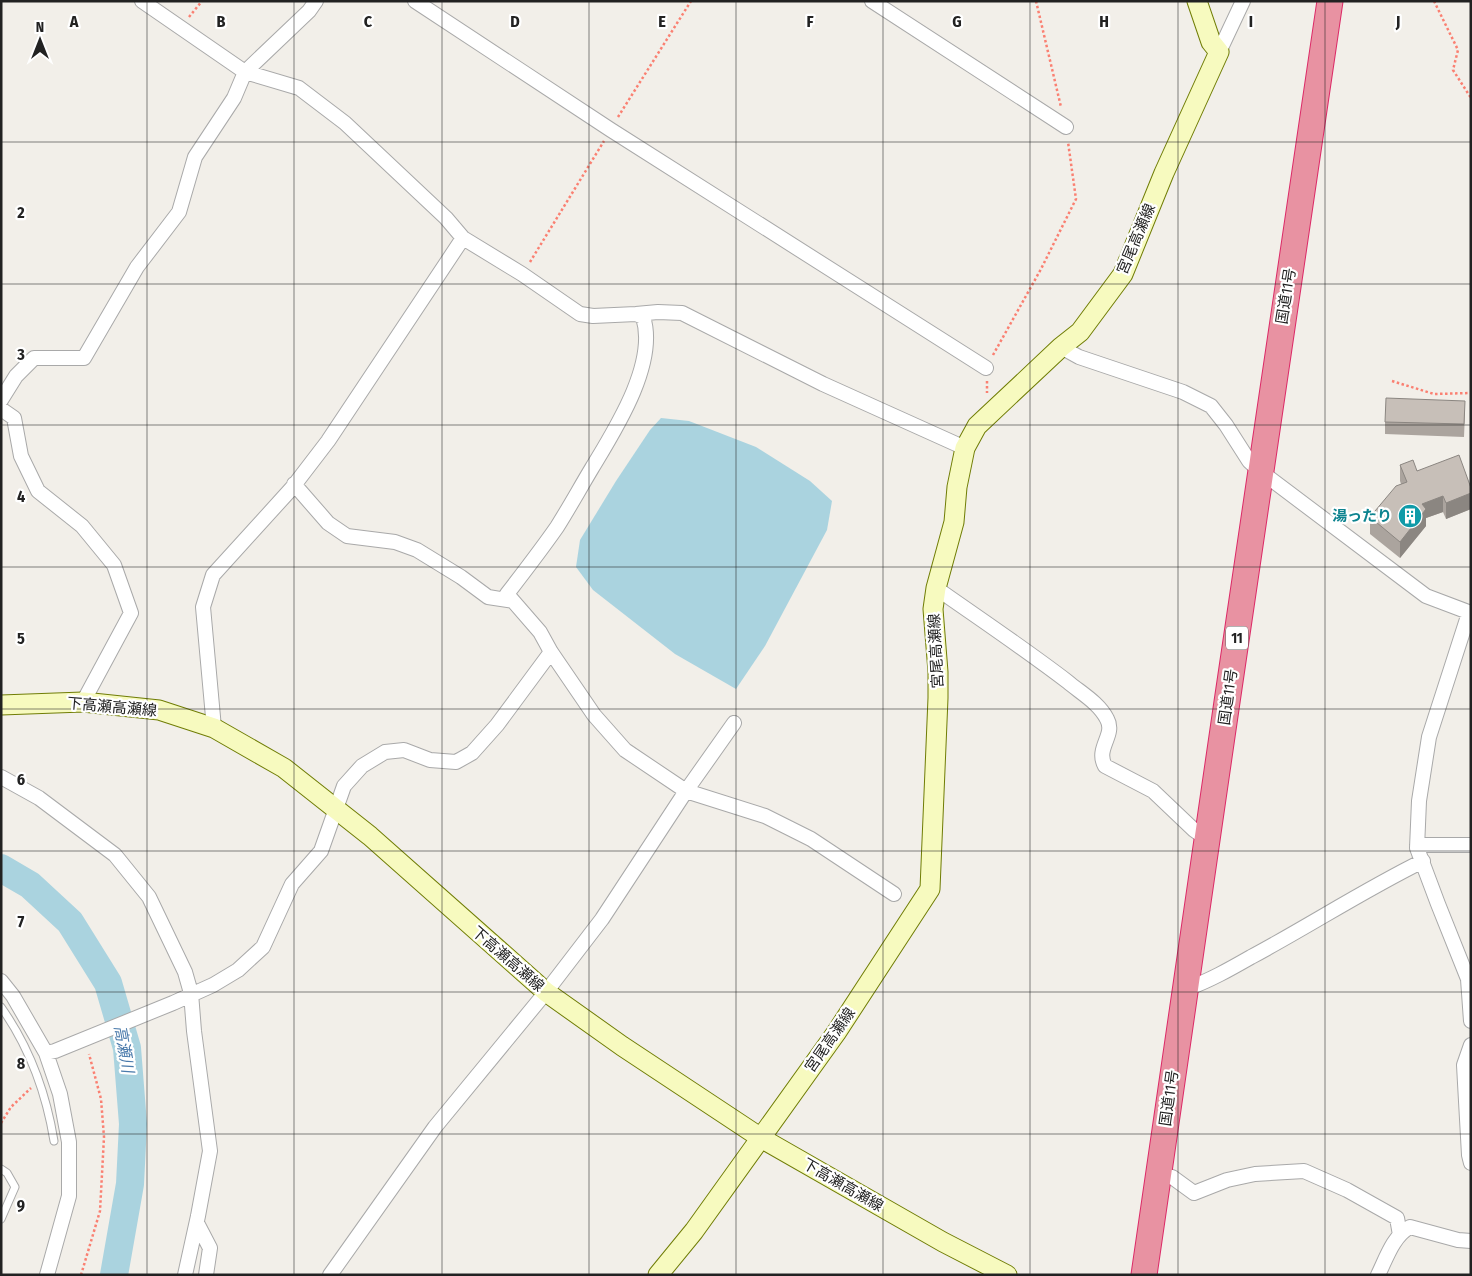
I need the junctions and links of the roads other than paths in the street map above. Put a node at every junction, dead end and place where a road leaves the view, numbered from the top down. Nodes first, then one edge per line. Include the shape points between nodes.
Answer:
1 (142, 1) edge
2 (316, 1) edge
3 (415, 1) edge
4 (872, 1) edge
5 (1197, 1) edge
6 (1244, 1) edge
7 (1330, 1) edge
8 (1219, 52) junction
9 (245, 72) junction
10 (1066, 127) road end
11 (463, 238) junction
12 (636, 314) junction
13 (1061, 347) junction
14 (986, 368) road end
15 (1, 400) edge
16 (1, 409) edge
17 (965, 448) junction
18 (1260, 471) junction
19 (294, 484) junction
20 (936, 588) junction
21 (513, 601) junction
22 (1470, 613) edge
23 (551, 652) junction
24 (83, 702) junction
25 (1, 705) edge
26 (734, 723) dead end
27 (214, 728) junction
28 (1, 777) edge
29 (686, 791) junction
30 (336, 809) junction
31 (1207, 839) junction
32 (1417, 845) junction
33 (1471, 845) edge
34 (1423, 861) junction
35 (894, 894) dead end
36 (1, 981) edge
37 (1186, 989) junction
38 (546, 992) junction
39 (191, 994) junction
40 (1, 1007) edge
41 (1471, 1021) edge
42 (1471, 1045) edge
43 (51, 1052) junction
44 (761, 1138) junction
45 (54, 1141) dead end
46 (1471, 1163) edge
47 (1, 1169) edge
48 (1158, 1174) junction
49 (1, 1219) edge
50 (197, 1223) junction
51 (1400, 1236) junction
52 (1471, 1241) edge
53 (47, 1275) edge
54 (185, 1275) edge
55 (206, 1275) edge
56 (330, 1275) edge
57 (658, 1275) edge
58 (1006, 1275) edge
59 (1144, 1275) edge
60 (1378, 1275) edge

1 - 9 street
2 - 9 street
3 - 14 street
4 - 10 street
5 - 8 main road via 1211,42
6 - 8 street
7 - 18 highway, 国道11号 / 11
8 - 13 main road, 宮尾高瀬線 via 1123,274 1080,332
9 - 11 street via 299,88 345,123
9 - 15 street via 234,98 195,158 179,212 137,267 84,358 34,358 16,376
11 - 12 street via 580,314
11 - 19 street via 328,441
12 - 17 street via 682,313 823,384
12 - 21 street via 643,318 647,329 634,392 622,418 556,527 507,594
13 - 17 main road, 宮尾高瀬線 via 978,426
13 - 18 street via 1079,357 1183,392 1211,406 1249,462
16 - 24 street via 14,418 21,456 38,491 82,526 114,565 131,613
17 - 20 main road, 宮尾高瀬線 via 954,522
18 - 22 street via 1426,596
18 - 31 highway, 国道11号 / 11
19 - 21 street via 328,523 347,536 395,542 461,576 488,597
19 - 27 street via 213,575 203,607
20 - 31 street via 1094,703 1107,719 1110,730 1102,750 1105,766 1152,791
20 - 44 main road, 宮尾高瀬線 via 933,609 938,698 930,889 836,1033
21 - 23 street via 540,632
22 - 32 street via 1429,737 1419,801
23 - 29 street via 594,715 625,750
23 - 30 street via 472,753 456,762 430,760 404,750 385,752 362,766 344,786
24 - 25 main road, 下高瀬高瀬線
24 - 27 main road, 下高瀬高瀬線 via 159,710
26 - 29 street
27 - 30 main road, 下高瀬高瀬線 via 284,768
28 - 39 street via 39,798 115,856 148,897 185,972
29 - 35 street via 765,816 811,839
29 - 38 street via 602,919
30 - 38 main road, 下高瀬高瀬線
30 - 39 street via 321,850 292,884 263,948 238,970
31 - 37 highway, 国道11号 / 11
32 - 33 street
32 - 34 street
34 - 37 street via 1278,943
34 - 41 street via 1468,979
36 - 43 street
37 - 48 highway, 国道11号 / 11
38 - 44 main road, 下高瀬高瀬線
38 - 56 street via 436,1127
39 - 43 street
39 - 50 street via 210,1151
40 - 45 lane via 25,1047 40,1081
42 - 46 street via 1464,1065
43 - 53 street via 69,1142 69,1196
44 - 57 main road, 宮尾高瀬線
44 - 58 main road, 下高瀬高瀬線
47 - 49 lane via 15,1187
48 - 51 street via 1172,1176 1194,1192 1255,1174 1304,1171 1347,1190 1396,1218
48 - 59 highway, 国道11号 / 11
50 - 54 street
50 - 55 street via 210,1248
51 - 52 street via 1410,1228
51 - 60 street

